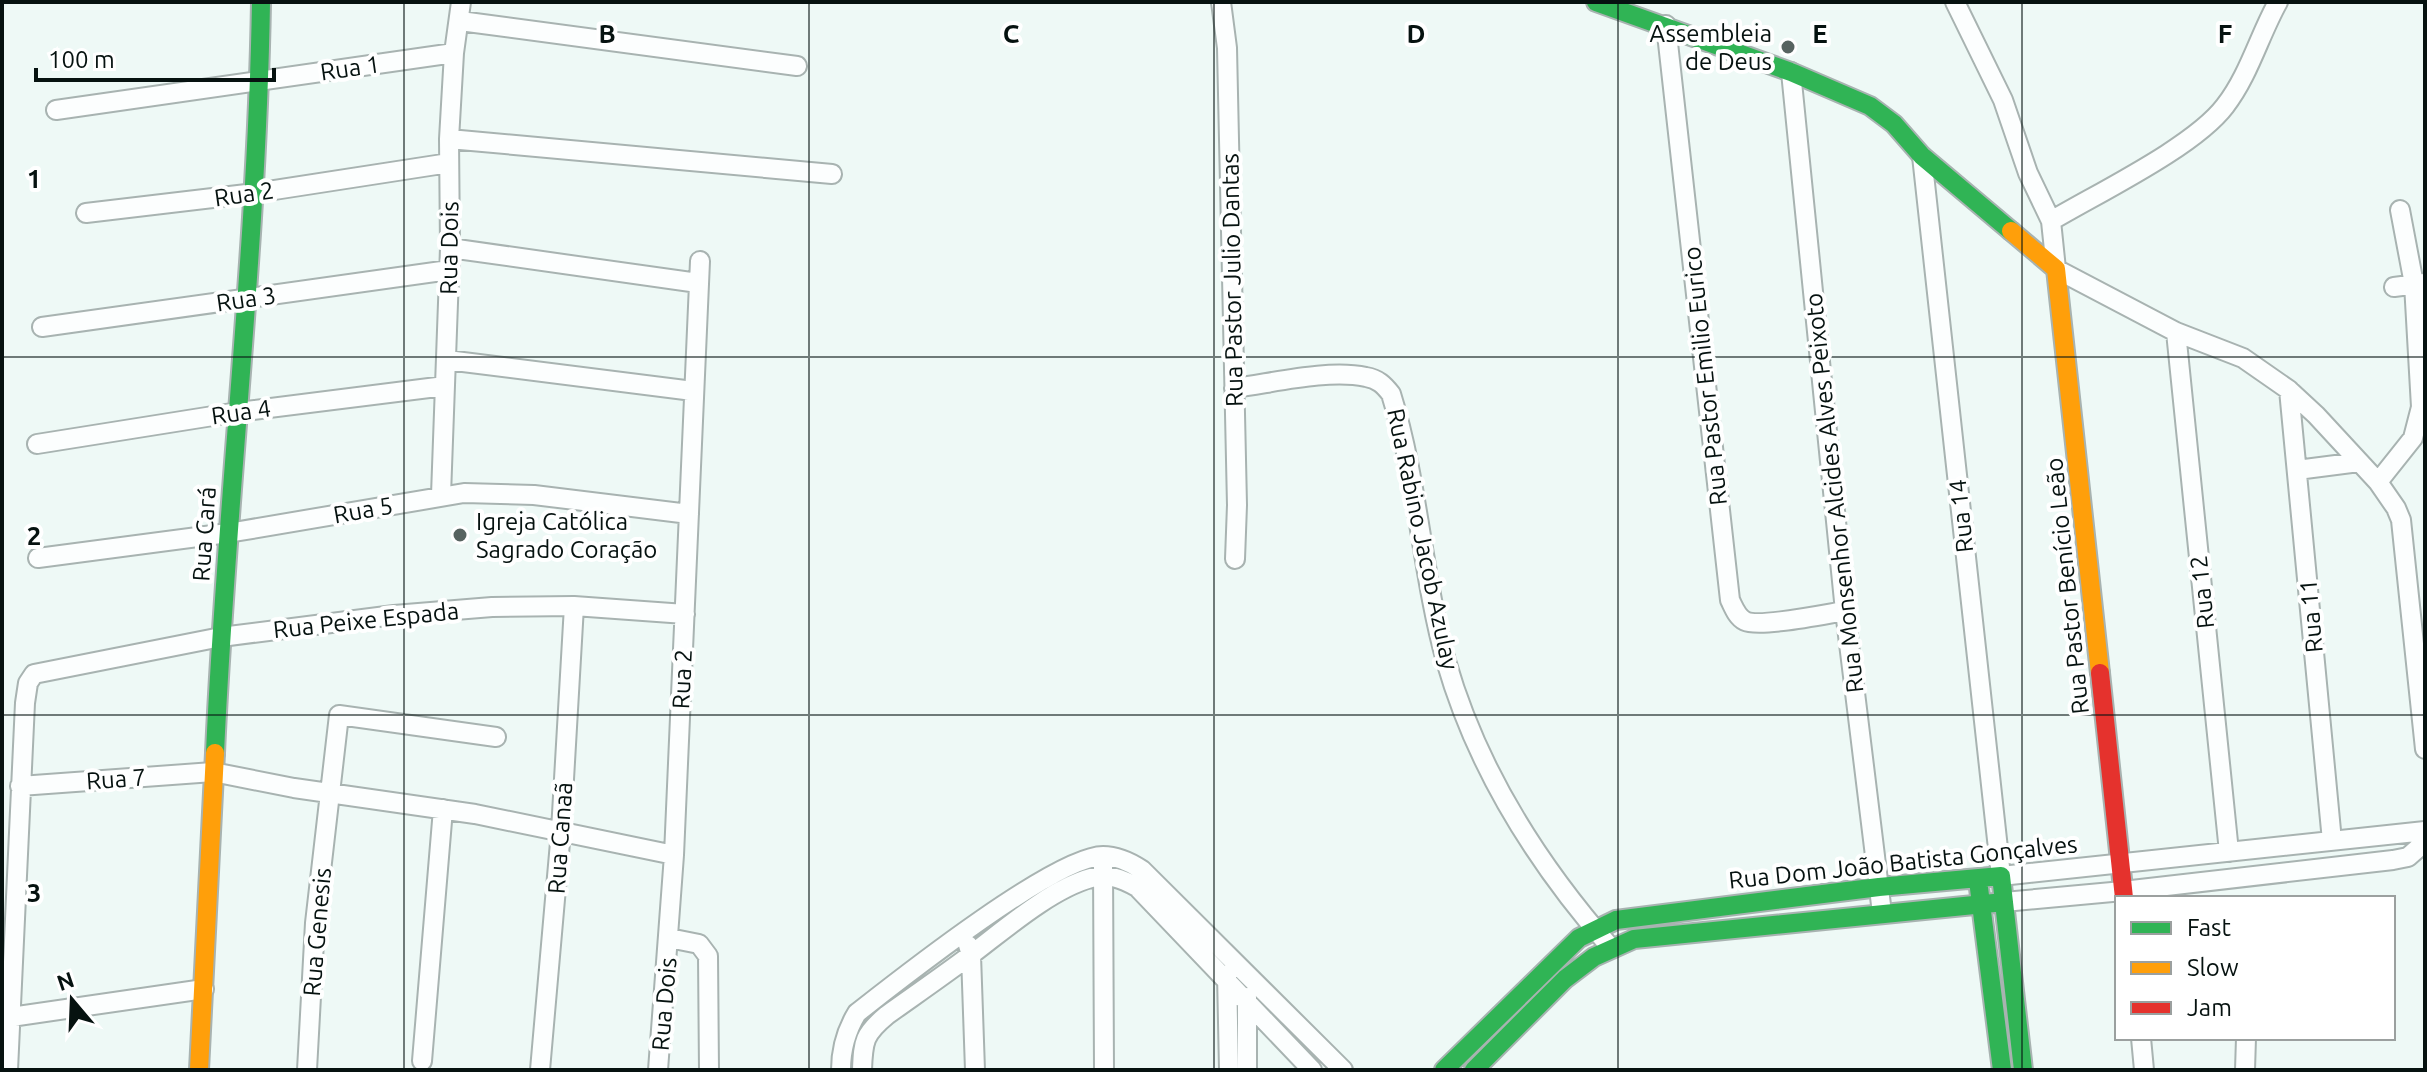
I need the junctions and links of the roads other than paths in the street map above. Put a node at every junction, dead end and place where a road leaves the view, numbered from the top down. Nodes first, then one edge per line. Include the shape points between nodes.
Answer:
1 (261, 2) edge
2 (461, 2) edge
3 (1221, 2) edge
4 (1596, 2) edge
5 (1955, 2) edge
6 (2278, 2) edge
7 (460, 21) junction
8 (1666, 25) junction
9 (454, 53) junction
10 (797, 66) dead end
11 (1791, 72) junction
12 (261, 81) junction
13 (56, 110) dead end
14 (449, 139) junction
15 (1922, 156) junction
16 (449, 163) junction
17 (832, 174) dead end
18 (255, 193) junction
19 (2400, 210) dead end
20 (86, 213) dead end
21 (2051, 221) junction
22 (450, 248) junction
23 (700, 261) dead end
24 (2056, 269) junction
25 (449, 270) junction
26 (698, 283) junction
27 (2420, 284) edge
28 (2394, 287) dead end
29 (247, 299) junction
30 (42, 327) dead end
31 (2176, 332) junction
32 (447, 360) junction
33 (445, 386) junction
34 (1234, 388) junction
35 (2289, 390) junction
36 (693, 391) junction
37 (238, 412) junction
38 (37, 444) dead end
39 (2359, 462) junction
40 (2297, 470) junction
41 (2378, 482) junction
42 (441, 495) junction
43 (689, 514) junction
44 (228, 533) junction
45 (38, 558) dead end
46 (1235, 559) dead end
47 (574, 606) junction
48 (1845, 611) junction
49 (685, 614) junction
50 (221, 637) junction
51 (496, 737) dead end
52 (2425, 749) edge
53 (213, 772) junction
54 (20, 786) junction
55 (331, 793) junction
56 (443, 809) junction
57 (561, 831) junction
58 (2425, 831) edge
59 (2332, 841) junction
60 (2425, 843) edge
61 (2229, 852) junction
62 (674, 855) junction
63 (1102, 856) junction
64 (2121, 863) junction
65 (1105, 876) junction
66 (2001, 876) junction
67 (1978, 878) junction
68 (1879, 887) junction
69 (2124, 895) edge
70 (2004, 902) junction
71 (1982, 904) junction
72 (1882, 913) junction
73 (1594, 929) junction
74 (965, 932) junction
75 (669, 938) junction
76 (1611, 948) junction
77 (971, 955) junction
78 (1227, 955) junction
79 (1246, 975) junction
80 (1226, 978) junction
81 (204, 989) junction
82 (1248, 1003) junction
83 (11, 1017) junction
84 (2141, 1040) edge
85 (2246, 1040) edge
86 (422, 1061) dead end
87 (8, 1070) edge
88 (199, 1070) edge
89 (307, 1070) edge
90 (540, 1070) edge
91 (658, 1070) edge
92 (709, 1070) edge
93 (841, 1070) edge
94 (862, 1070) edge
95 (975, 1070) edge
96 (1104, 1070) edge
97 (1229, 1070) edge
98 (1247, 1070) edge
99 (1312, 1070) edge
100 (1343, 1070) edge
101 (1444, 1070) edge
102 (1474, 1070) edge
103 (2002, 1070) edge
104 (2023, 1070) edge
105 (2144, 1070) edge
106 (2245, 1070) edge

1 - 12 street, Rua Cará
2 - 7 street, Rua Dois
3 - 34 street, Rua Pastor Julio Dantas via 1227,48
4 - 8 street
5 - 21 street via 2003,100
6 - 21 street via 2239,86 2217,116
7 - 9 street, Rua Dois
7 - 10 street
8 - 11 street
8 - 48 street, Rua Pastor Emilio Eurico via 1730,600 1745,621 1760,623
9 - 12 street, Rua 1
9 - 14 street, Rua Dois
11 - 15 street via 1870,106
11 - 48 street, Rua Monsenhor Alcides Alves Peixoto
12 - 13 street, Rua 1
12 - 18 street, Rua Cará
14 - 16 street, Rua Dois
14 - 17 street
15 - 24 street
15 - 66 street, Rua 14
16 - 18 street, Rua 2
16 - 22 street, Rua Dois
18 - 20 street, Rua 2
18 - 29 street, Rua Cará
19 - 27 street
21 - 24 street
22 - 25 street, Rua Dois
22 - 26 street
23 - 26 street, Rua 2
24 - 31 street
24 - 64 street, Rua Pastor Benício Leão
25 - 29 street, Rua 3
25 - 32 street, Rua Dois
26 - 36 street, Rua 2
27 - 28 street
27 - 41 street via 2418,425
29 - 30 street, Rua 3
29 - 37 street, Rua Cará
31 - 35 street via 2243,358
31 - 61 street, Rua 12
32 - 33 street, Rua Dois
32 - 36 street
33 - 37 street, Rua 4
33 - 42 street, Rua Dois
34 - 46 street, Rua Pastor Julio Dantas
34 - 73 street, Rua Rabino Jacob Azulay via 1345,375 1383,383 1391,394 1446,661 1479,751 1534,850
35 - 39 street
35 - 40 street, Rua 11
36 - 43 street, Rua 2
37 - 38 street, Rua 4
37 - 44 street, Rua Cará
39 - 40 street
39 - 41 street
40 - 59 street, Rua 11
41 - 52 street via 2401,520
42 - 43 street, Rua 5 via 534,495
42 - 44 street, Rua 5
43 - 49 street, Rua 2
44 - 45 street, Rua 5
44 - 50 street, Rua Cará
47 - 49 street, Rua Peixe Espada
47 - 50 street, Rua Peixe Espada via 450,610
47 - 57 street, Rua Canaã
48 - 68 street, Rua Monsenhor Alcides Alves Peixoto
49 - 62 street, Rua 2
50 - 53 street, Rua Cará
50 - 54 street, Rua Peixe Espada via 34,674 28,683
51 - 55 street, Rua Genesis via 339,715
53 - 54 street, Rua 7
53 - 55 street, Rua 7
53 - 81 street, Rua Cará
54 - 83 street
55 - 56 street, Rua 7
55 - 89 street, Rua Genesis via 315,923
56 - 57 street, Rua 7
56 - 86 street
57 - 62 street, Rua 7
57 - 90 street, Rua Canaã
58 - 59 street, Rua Dom João Batista Gonçalves
59 - 61 street, Rua Dom João Batista Gonçalves
60 - 69 street, Rua Dom João Batista Gonçalves via 2408,857 2393,860
61 - 64 street, Rua Dom João Batista Gonçalves
62 - 75 street, Rua 2
63 - 65 street
63 - 74 street via 1057,871
63 - 78 street via 1125,859 1142,870
64 - 66 street, Rua Dom João Batista Gonçalves
64 - 69 street, Rua Pastor Benício Leão
65 - 77 street via 1064,890
65 - 80 street via 1137,887
65 - 96 street
66 - 67 street, Rua Dom João Batista Gonçalves
66 - 70 street
67 - 68 street, Rua Dom João Batista Gonçalves
67 - 71 street
68 - 72 street, Rua Monsenhor Alcides Alves Peixoto
68 - 73 street, Rua Dom João Batista Gonçalves via 1641,916
69 - 70 street, Rua Dom João Batista Gonçalves
70 - 71 street, Rua Dom João Batista Gonçalves
70 - 104 street
71 - 72 street, Rua Dom João Batista Gonçalves
71 - 103 street
72 - 76 street, Rua Dom João Batista Gonçalves via 1634,939
73 - 76 street, Rua Rabino Jacob Azulay
73 - 101 street, Rua Dom João Batista Gonçalves
74 - 77 street
74 - 93 street via 857,1013 848,1029
75 - 91 street, Rua Dois
75 - 92 street via 699,944 708,956
76 - 102 street, Rua Dom João Batista Gonçalves via 1565,979
77 - 94 street via 871,1028 863,1040
77 - 95 street
78 - 79 street
78 - 80 street
79 - 82 street
79 - 100 street
80 - 82 street
80 - 97 street
81 - 83 street
81 - 88 street, Rua Cará
82 - 98 street
82 - 99 street
83 - 87 street
84 - 105 street
85 - 106 street

